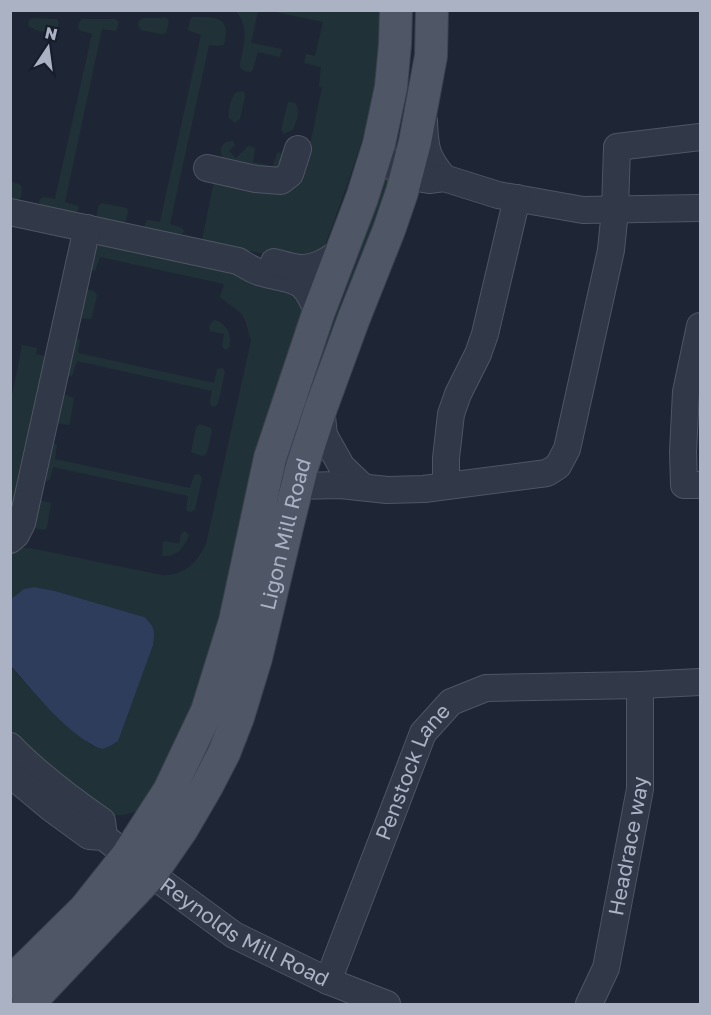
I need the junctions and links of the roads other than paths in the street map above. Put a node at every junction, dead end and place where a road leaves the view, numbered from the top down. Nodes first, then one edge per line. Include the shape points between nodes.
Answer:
1 (396, 10) edge
2 (432, 10) edge
3 (424, 98) junction
4 (700, 137) edge
5 (379, 144) junction
6 (298, 149) dead end
7 (207, 168) dead end
8 (406, 176) junction
9 (444, 178) junction
10 (518, 198) junction
11 (700, 208) edge
12 (615, 210) junction
13 (10, 212) edge
14 (87, 228) junction
15 (341, 251) junction
16 (238, 261) junction
17 (318, 314) junction
18 (700, 326) edge
19 (321, 408) junction
20 (700, 485) edge
21 (297, 486) junction
22 (447, 486) junction
23 (363, 487) junction
24 (262, 496) junction
25 (10, 540) edge
26 (700, 682) edge
27 (640, 685) junction
28 (10, 746) edge
29 (10, 774) edge
30 (130, 858) junction
31 (328, 981) junction
32 (10, 983) edge
33 (28, 1005) edge
34 (387, 1005) edge
35 (589, 1005) edge

1 - 5 main road, Ligon Mill Road via 391,87
2 - 3 main road, Ligon Mill Road
3 - 8 main road, Ligon Mill Road
3 - 9 street via 424,140 433,164
4 - 12 street via 617,147
5 - 8 street via 385,160
5 - 15 main road, Ligon Mill Road
6 - 7 street via 290,174 281,181 256,180
8 - 9 street
8 - 19 main road, Ligon Mill Road
9 - 10 street
10 - 12 street via 583,210
10 - 22 street via 485,334 452,414
11 - 12 street
12 - 22 street via 611,250 567,449 558,466 547,473
13 - 14 street
14 - 16 street
14 - 25 street via 22,523
15 - 16 street via 325,262 302,268 260,259
15 - 17 main road, Ligon Mill Road
16 - 17 street via 258,272 299,283 312,297
17 - 24 main road, Ligon Mill Road via 270,458
18 - 20 street via 686,392 683,452 684,485
19 - 21 main road, Ligon Mill Road
19 - 23 street via 324,435 342,467
21 - 23 street
21 - 24 street
21 - 30 main road, Ligon Mill Road via 256,658 224,753 182,829
22 - 23 street via 387,490
24 - 30 main road, Ligon Mill Road via 235,621 207,711 169,791
26 - 27 street, Penstock Lane
27 - 31 street, Penstock Lane via 486,687 451,702 423,732
27 - 35 street, Headrace way via 640,789 606,968
28 - 30 street via 53,786 102,821
29 - 30 street via 89,836
30 - 31 street, Reynolds Mill Road via 234,935
30 - 32 main road, Ligon Mill Road
30 - 33 main road, Ligon Mill Road
31 - 34 street, Reynolds Mill Road

